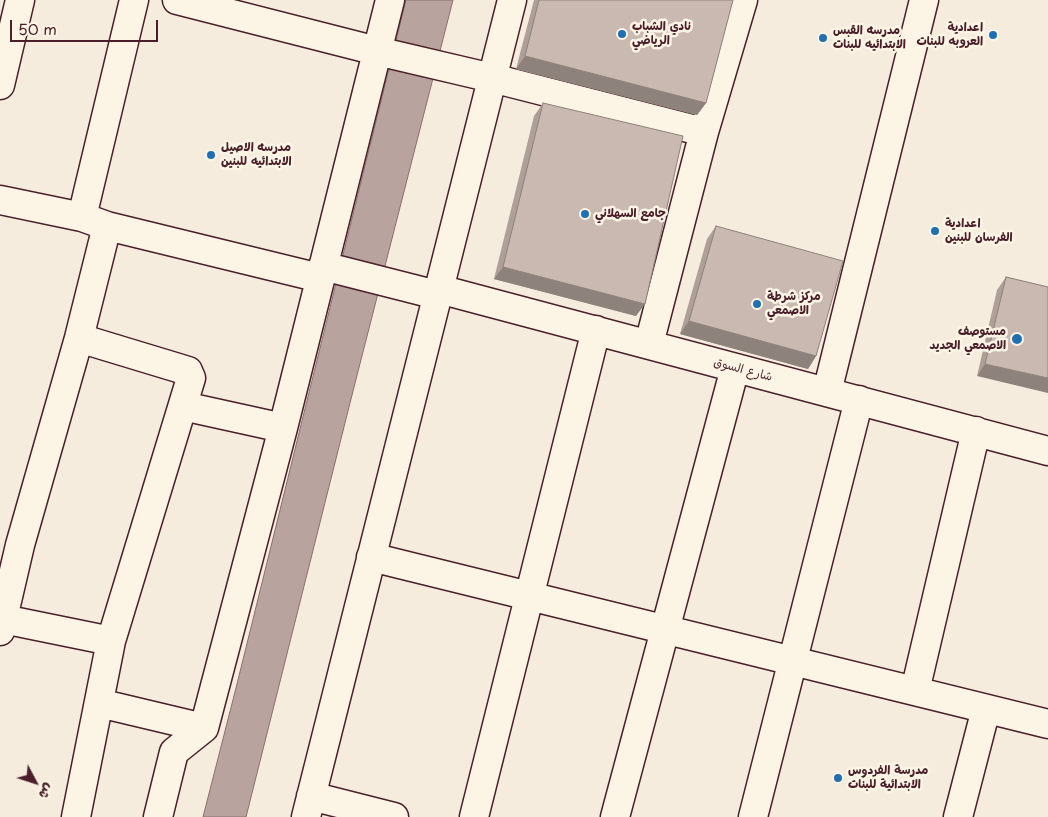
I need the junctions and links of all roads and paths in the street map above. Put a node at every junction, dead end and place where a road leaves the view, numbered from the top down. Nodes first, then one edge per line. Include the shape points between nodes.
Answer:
1 (20, 0) edge
2 (134, 0) edge
3 (178, 0) edge
4 (390, 0) edge
5 (512, 0) edge
6 (743, 0) edge
7 (924, 0) edge
8 (377, 51) junction
9 (492, 78) junction
10 (0, 85) edge
11 (704, 132) junction
12 (0, 200) edge
13 (95, 222) junction
14 (322, 272) junction
15 (438, 292) junction
16 (596, 330) junction
17 (79, 338) junction
18 (649, 344) junction
19 (735, 368) junction
20 (827, 392) junction
21 (859, 400) junction
22 (183, 406) junction
23 (283, 428) junction
24 (976, 431) junction
25 (1048, 450) edge
26 (10, 542) edge
27 (371, 557) junction
28 (529, 596) junction
29 (2, 625) edge
30 (665, 629) junction
31 (111, 641) junction
32 (793, 661) junction
33 (915, 691) junction
34 (99, 703) junction
35 (986, 709) junction
36 (1048, 724) edge
37 (204, 728) junction
38 (308, 807) edge
39 (76, 817) edge
40 (158, 817) edge
41 (394, 817) edge
42 (474, 817) edge
43 (614, 817) edge
44 (753, 817) edge
45 (958, 817) edge

1 - 10 street
2 - 13 street
3 - 8 street
4 - 8 street
5 - 9 street
6 - 11 street
7 - 20 street
8 - 9 street
8 - 14 street
9 - 11 street
9 - 15 street
11 - 18 street
12 - 13 street, شارع السوق
13 - 14 street, شارع السوق
13 - 17 street
14 - 15 street, شارع السوق
14 - 23 street
15 - 16 street, شارع السوق
15 - 27 street
16 - 18 street, شارع السوق
16 - 28 street
17 - 22 street via 188,371 191,378
17 - 26 street
18 - 19 street, شارع السوق
19 - 20 street, شارع السوق
19 - 30 street
20 - 21 street, شارع السوق
21 - 24 street, شارع السوق
21 - 32 street
22 - 23 street
22 - 31 street
23 - 37 street
24 - 25 street, شارع السوق
24 - 33 street
26 - 29 street
27 - 28 street
27 - 38 street
28 - 30 street
28 - 42 street
29 - 31 street
30 - 32 street
30 - 43 street
31 - 34 street
32 - 33 street
32 - 44 street
33 - 35 street
34 - 37 street
34 - 39 street
35 - 36 street
35 - 45 street
37 - 40 street via 174,752
38 - 41 street

